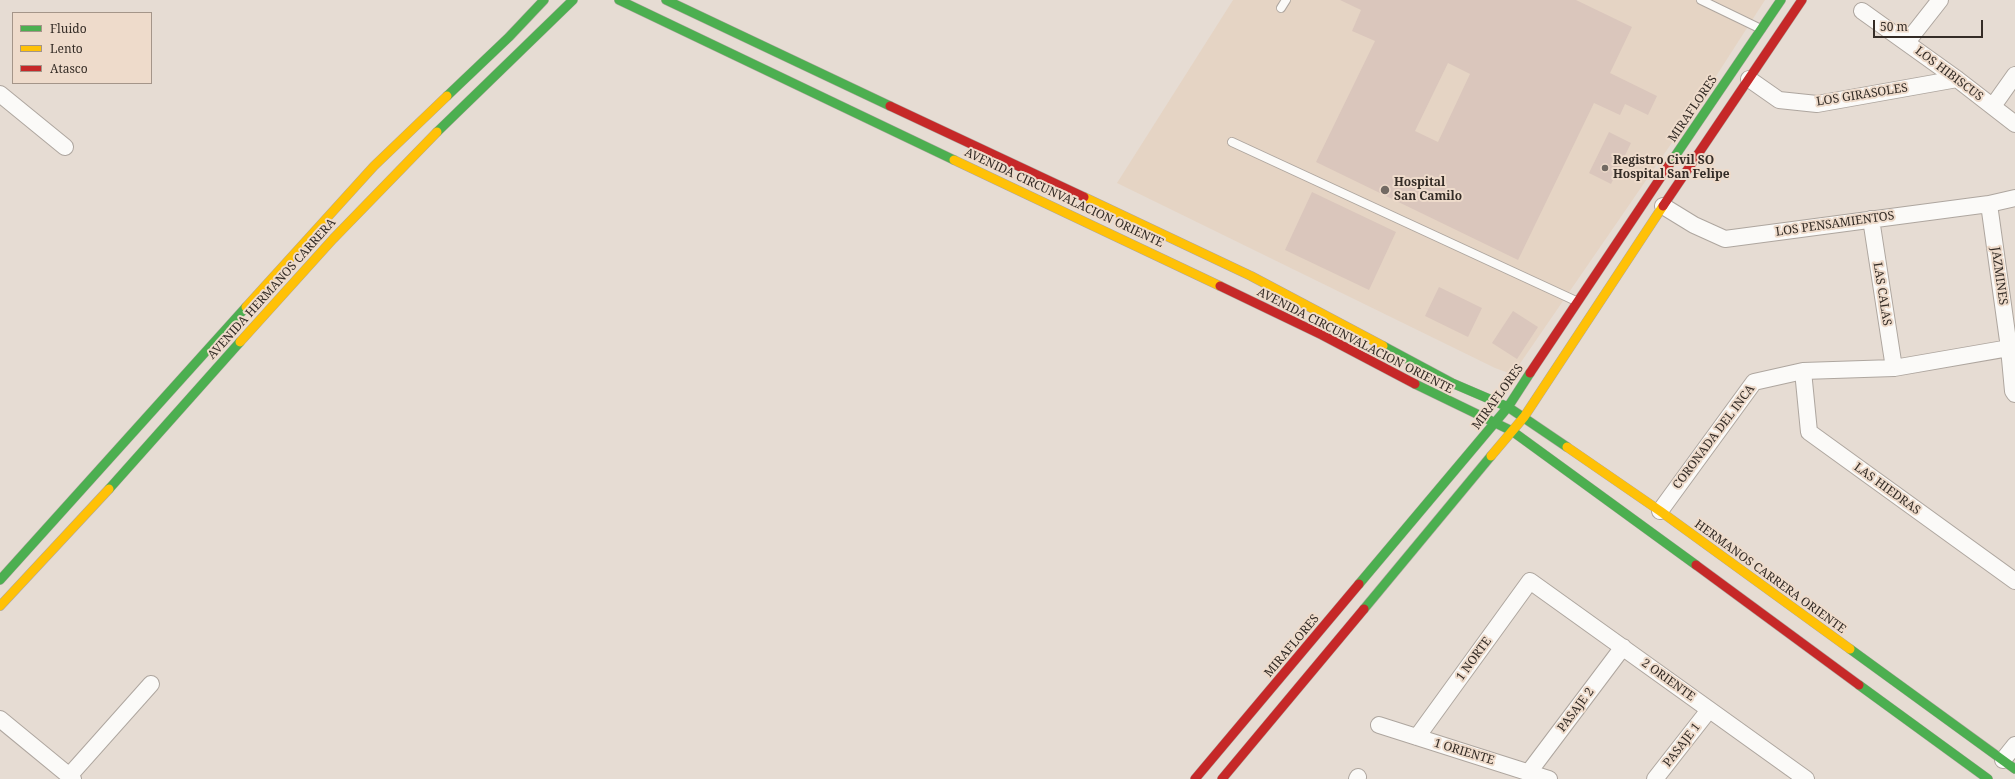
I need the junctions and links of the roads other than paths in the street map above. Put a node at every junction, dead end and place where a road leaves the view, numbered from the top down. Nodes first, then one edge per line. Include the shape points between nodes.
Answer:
1 (544, 0) edge
2 (573, 0) edge
3 (620, 0) edge
4 (666, 0) edge
5 (1286, 0) edge
6 (1700, 0) edge
7 (1781, 0) edge
8 (1802, 0) edge
9 (1940, 0) edge
10 (1711, 2) edge
11 (1281, 8) dead end
12 (1862, 11) dead end
13 (1762, 29) junction
14 (1777, 39) junction
15 (1907, 42) junction
16 (2015, 75) edge
17 (1749, 79) junction
18 (1957, 79) junction
19 (0, 94) edge
20 (1992, 106) junction
21 (2015, 124) edge
22 (1232, 142) dead end
23 (65, 147) dead end
24 (2015, 198) edge
25 (1989, 204) junction
26 (1663, 206) junction
27 (1871, 219) junction
28 (1576, 302) junction
29 (1591, 313) junction
30 (2012, 347) edge
31 (1894, 368) junction
32 (1804, 371) junction
33 (2015, 394) edge
34 (1508, 407) junction
35 (1524, 417) junction
36 (1496, 423) junction
37 (1512, 431) junction
38 (1660, 511) junction
39 (0, 580) edge
40 (1530, 581) joint
41 (2015, 581) edge
42 (0, 606) edge
43 (1623, 647) junction
44 (151, 684) dead end
45 (1709, 710) junction
46 (1379, 725) dead end
47 (2, 726) edge
48 (1417, 737) junction
49 (2015, 745) edge
50 (2009, 765) edge
51 (1530, 772) junction
52 (71, 778) edge
53 (1195, 779) edge
54 (1222, 779) edge
55 (1548, 779) edge
56 (1655, 779) edge
57 (1806, 779) edge
58 (1987, 779) edge

1 - 39 street, AVENIDA HERMANOS CARRERA via 509,37 374,166
2 - 42 street, AVENIDA HERMANOS CARRERA via 458,111 333,239
3 - 36 street, AVENIDA CIRCUNVALACION ORIENTE via 1322,335
4 - 34 street, AVENIDA CIRCUNVALACION ORIENTE via 1250,276 1452,382
5 - 11 lane
6 - 10 lane
7 - 13 street, MIRAFLORES
8 - 14 street
9 - 15 street
10 - 13 lane
12 - 15 street, LOS HIBISCUS
13 - 14 lane
13 - 28 street, MIRAFLORES
14 - 17 street
15 - 18 street, LOS HIBISCUS
16 - 20 street
17 - 18 street, LOS GIRASOLES via 1779,100 1817,104
17 - 26 street
18 - 20 street, LOS HIBISCUS
19 - 23 street
20 - 21 street, LOS HIBISCUS
22 - 28 lane
24 - 25 street, LOS PENSAMIENTOS
25 - 27 street, LOS PENSAMIENTOS
25 - 30 street, JAZMINES
26 - 27 street, LOS PENSAMIENTOS via 1694,225 1725,239
26 - 29 street
27 - 31 street, LAS CALAS
28 - 29 lane
28 - 34 street, MIRAFLORES
29 - 35 street
30 - 31 street, CORONADA DEL INCA
30 - 33 street, JAZMINES
31 - 32 street, CORONADA DEL INCA
32 - 38 street, CORONADA DEL INCA via 1754,382
32 - 41 street, LAS HIEDRAS via 1809,432
34 - 35 street, HERMANOS CARRERA ORIENTE
34 - 36 street, MIRAFLORES
35 - 37 street
35 - 38 street, HERMANOS CARRERA ORIENTE
36 - 37 street
36 - 53 street, MIRAFLORES
37 - 54 street
37 - 58 street
38 - 50 street, HERMANOS CARRERA ORIENTE
40 - 43 street, 2 ORIENTE
40 - 48 street, 1 NORTE
43 - 45 street, 2 ORIENTE
43 - 51 street, PASAJE 2
44 - 52 street
45 - 56 street, PASAJE 1
45 - 57 street, 2 ORIENTE
46 - 48 street, 1 ORIENTE
47 - 52 street
48 - 51 street, 1 ORIENTE
49 - 50 street
50 - 58 street
51 - 55 street, 1 ORIENTE

